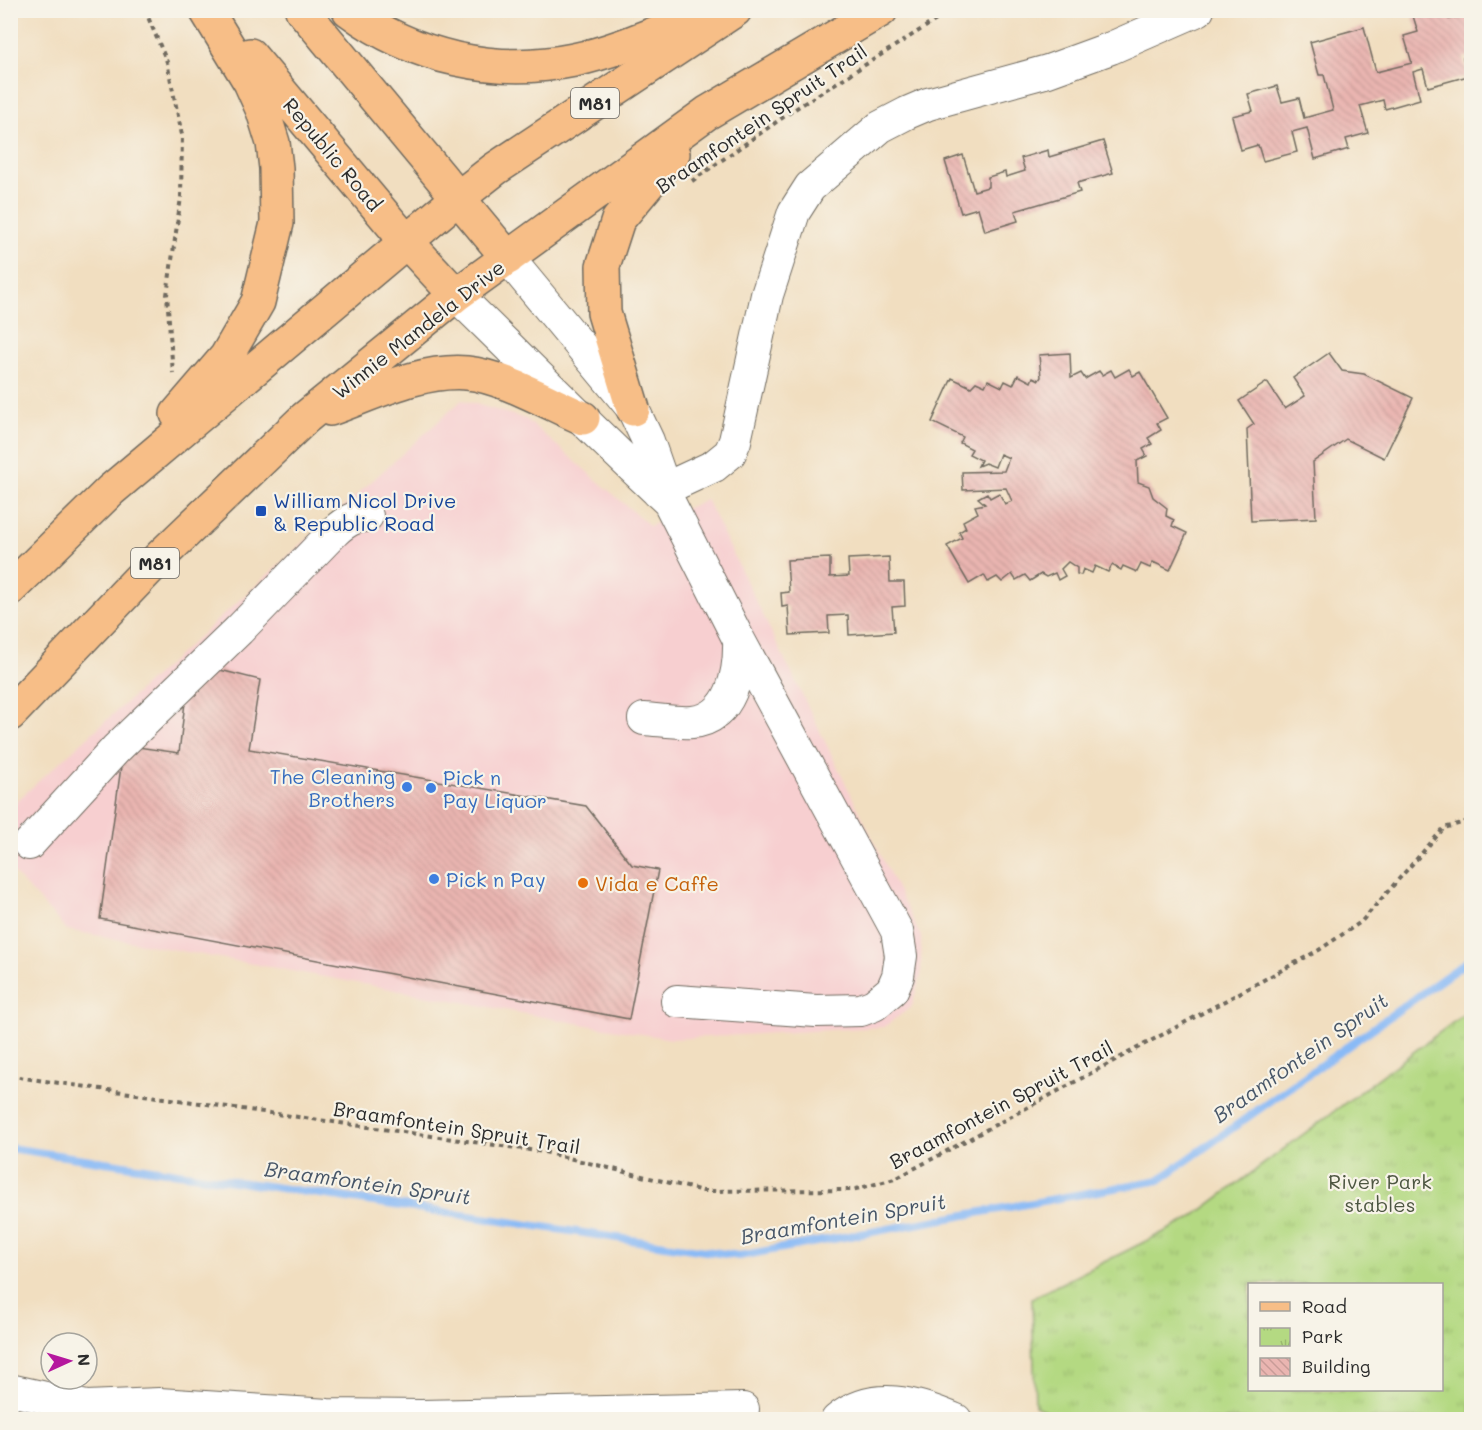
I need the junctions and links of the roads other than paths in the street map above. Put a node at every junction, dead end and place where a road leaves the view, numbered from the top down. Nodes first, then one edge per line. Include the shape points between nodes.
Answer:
1 (206, 10) edge
2 (212, 10) edge
3 (302, 10) edge
4 (349, 10) edge
5 (713, 10) edge
6 (735, 10) edge
7 (881, 10) edge
8 (1198, 10) edge
9 (707, 113) junction
10 (458, 198) junction
11 (406, 241) junction
12 (508, 258) junction
13 (456, 295) junction
14 (633, 409) junction
15 (305, 418) junction
16 (583, 418) junction
17 (111, 490) junction
18 (665, 495) junction
19 (367, 516) dead end
20 (10, 589) edge
21 (739, 640) junction
22 (10, 714) edge
23 (644, 719) dead end
24 (29, 844) dead end
25 (677, 1001) dead end
26 (10, 1390) edge
27 (743, 1409) dead end
28 (88, 1413) edge
29 (657, 1416) edge
30 (837, 1419) edge
31 (956, 1419) edge

1 - 17 main road via 250,82 267,122 278,195 275,237 258,302 226,357
2 - 11 main road, Republic Road
3 - 10 main road
4 - 5 main road via 402,43 468,62 524,67 575,60
6 - 10 main road, M81 via 495,169
7 - 9 main road, Winnie Mandela Drive / M81
8 - 18 street via 1048,71 907,113 880,127 810,187 794,212 767,295 730,453
9 - 12 main road, Winnie Mandela Drive / M81
9 - 14 main road via 618,220 603,266 604,313
10 - 11 main road, M81
10 - 12 main road
11 - 13 main road, Republic Road
11 - 17 main road, M81
12 - 13 main road, Winnie Mandela Drive / M81
12 - 14 street
13 - 15 main road, Winnie Mandela Drive / M81
13 - 16 street
14 - 18 street
15 - 16 main road via 406,382 442,373 468,373 490,378
15 - 22 main road, Winnie Mandela Drive / M81 via 162,555
16 - 18 street
17 - 20 main road, M81
18 - 21 street
19 - 24 street via 346,522 335,531 116,749
21 - 23 street via 735,681 723,705 693,722
21 - 25 street via 897,931 901,956 898,976 892,990 861,1010 816,1011
26 - 28 street
27 - 29 street
28 - 29 street via 159,1404 389,1416
30 - 31 street via 863,1404 892,1400

